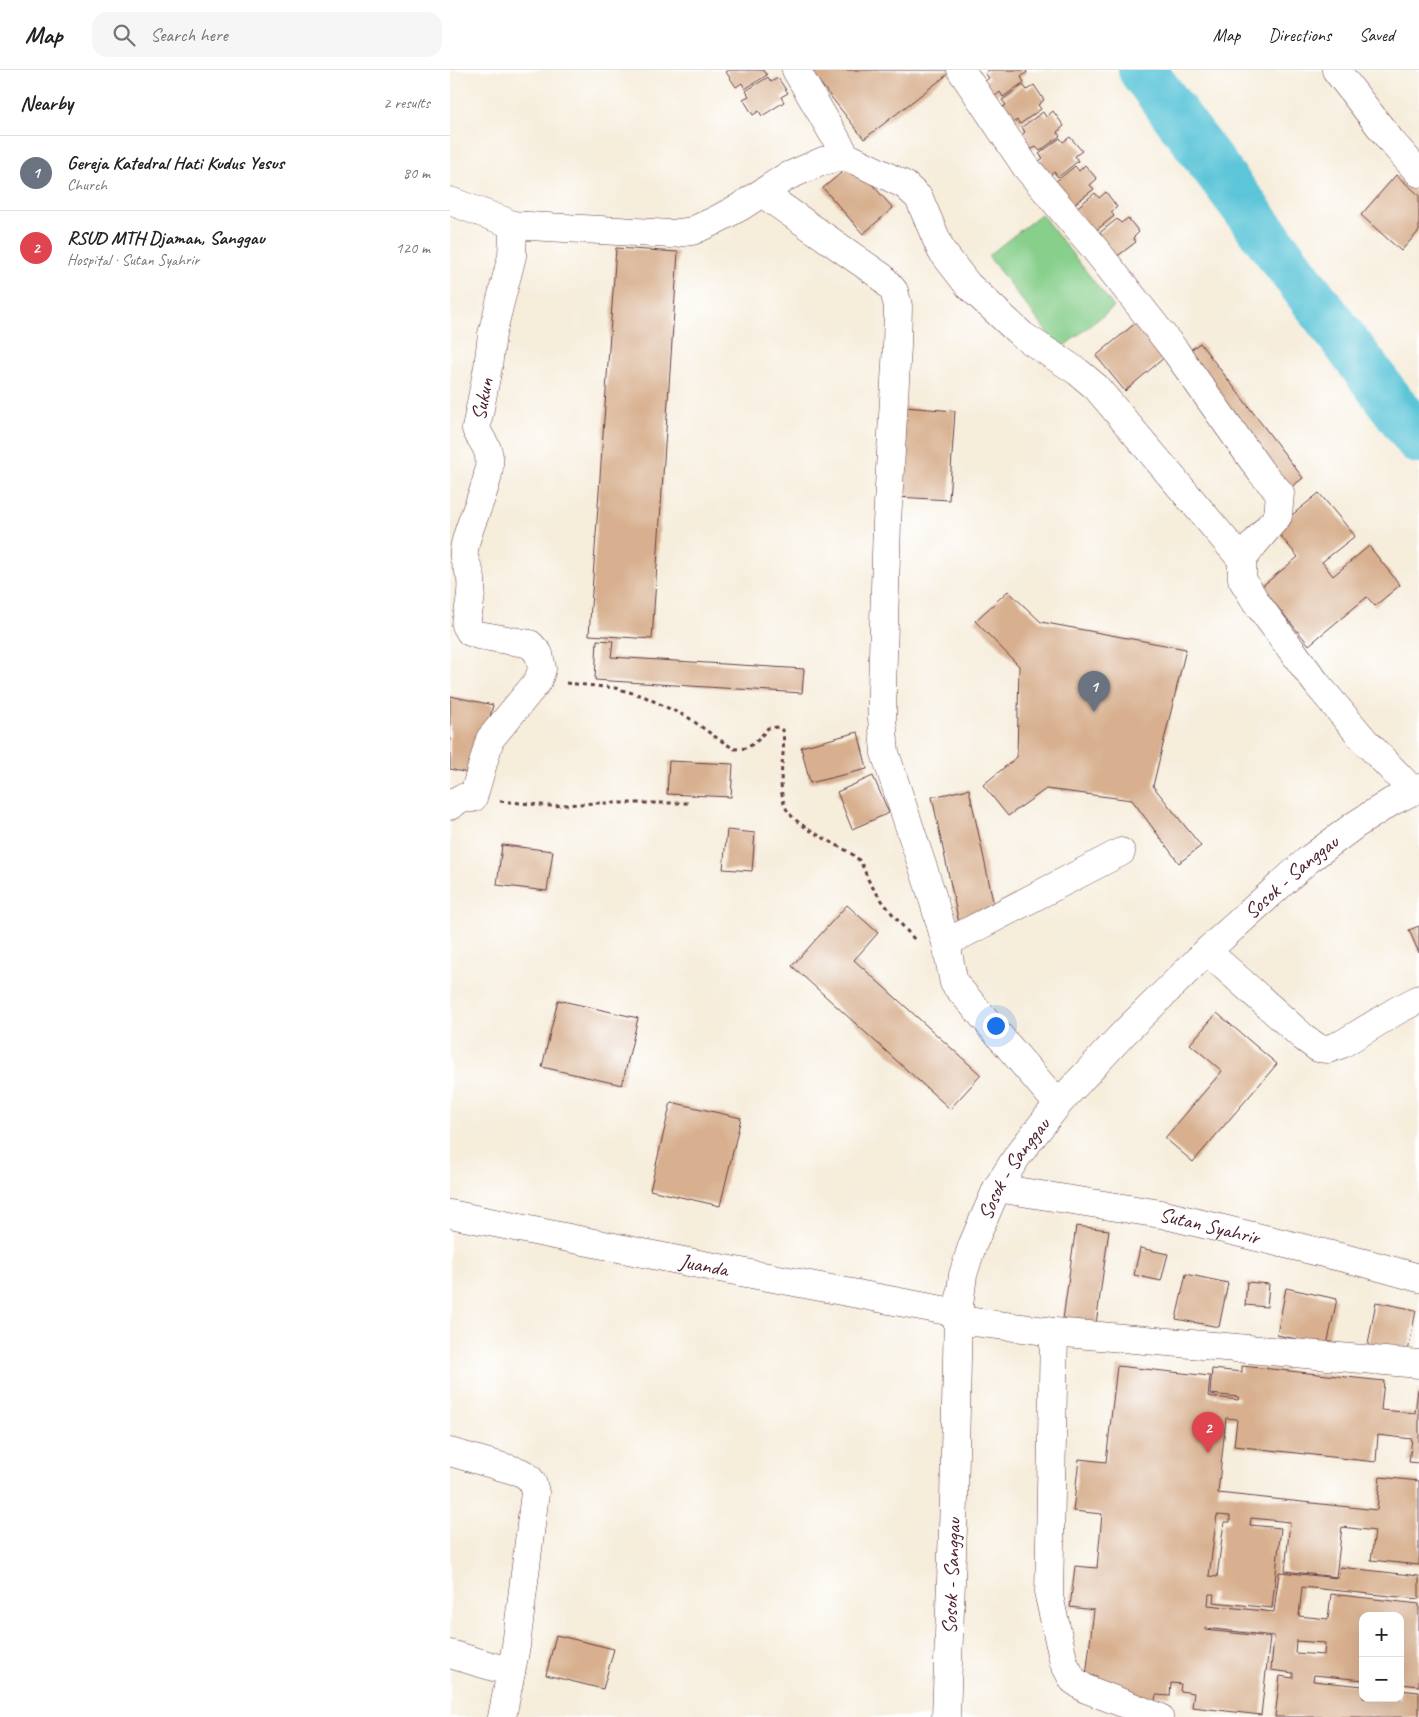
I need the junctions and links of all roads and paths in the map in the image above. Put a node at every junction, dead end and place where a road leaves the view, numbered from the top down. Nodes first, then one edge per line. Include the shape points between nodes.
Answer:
1 (796, 70) edge
2 (961, 70) edge
3 (1336, 70) edge
4 (846, 156) junction
5 (1419, 173) edge
6 (762, 193) junction
7 (450, 201) edge
8 (511, 226) junction
9 (1242, 560) junction
10 (538, 681) junction
11 (1416, 789) edge
12 (461, 802) edge
13 (689, 803) dead end
14 (1121, 852) dead end
15 (915, 940) dead end
16 (946, 943) junction
17 (1208, 950) junction
18 (1419, 999) edge
19 (1058, 1104) junction
20 (997, 1188) junction
21 (450, 1214) edge
22 (1419, 1278) edge
23 (958, 1317) junction
24 (1054, 1332) junction
25 (1419, 1364) edge
26 (450, 1452) edge
27 (450, 1654) edge
28 (511, 1672) junction
29 (502, 1717) edge
30 (946, 1717) edge
31 (1158, 1717) edge

1 - 4 main road
2 - 9 main road via 1026,167 1176,352 1261,472 1280,493 1278,516
3 - 5 main road
4 - 6 main road via 823,161 786,177
4 - 9 main road via 905,185 920,198 941,250 968,284 1022,335 1096,387
6 - 8 main road via 692,231 671,234
6 - 16 main road via 882,276 894,291 898,306 887,522 882,718 885,753
7 - 8 main road
8 - 10 main road, Sukun via 512,256 492,334 476,429 487,450 489,463 486,485 463,551 471,580 466,625 478,636 530,644 539,654 542,669
9 - 11 main road via 1242,579 1256,602 1323,692 1365,742
10 - 12 main road via 490,739
10 - 15 path via 615,688 642,696 689,718 734,749 747,748 768,728 783,730 781,792 786,808 807,829 857,858 881,899
11 - 17 main road, Sosok - Sanggau via 1355,825 1308,860
12 - 13 path via 551,806
14 - 16 main road
16 - 19 main road via 954,983
17 - 18 main road via 1318,1048 1328,1049 1342,1044
17 - 19 main road, Sosok - Sanggau
19 - 20 main road, Sosok - Sanggau
20 - 22 main road, Sutan Syahrir via 1160,1214
20 - 23 main road, Sosok - Sanggau via 963,1275
21 - 23 main road, Juanda
23 - 24 main road, Juanda
23 - 30 main road, Sosok - Sanggau
24 - 25 main road, Juanda
24 - 31 main road via 1049,1596 1064,1662 1073,1680 1086,1689
26 - 28 main road via 520,1472 534,1483
27 - 28 main road
28 - 29 main road

